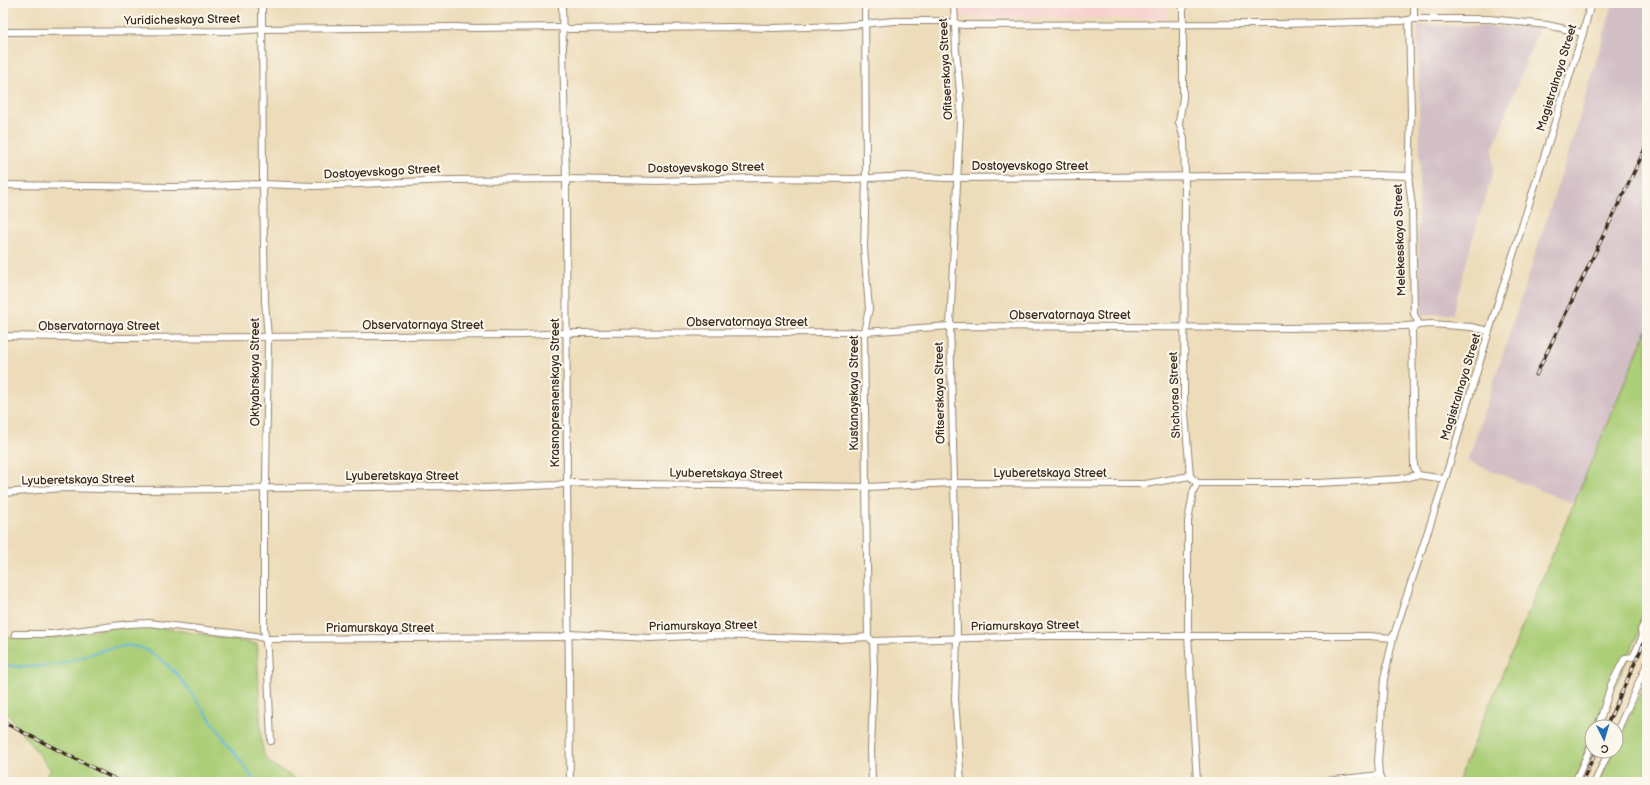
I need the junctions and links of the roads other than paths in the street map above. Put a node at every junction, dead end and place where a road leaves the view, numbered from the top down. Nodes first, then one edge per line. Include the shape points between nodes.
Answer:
1 (262, 3) edge
2 (562, 3) edge
3 (865, 3) edge
4 (954, 3) edge
5 (1183, 3) edge
6 (1414, 3) edge
7 (1591, 3) edge
8 (1412, 20) junction
9 (954, 22) junction
10 (866, 24) junction
11 (1184, 24) junction
12 (562, 27) junction
13 (263, 29) junction
14 (3, 32) edge
15 (1584, 33) junction
16 (1410, 176) junction
17 (1185, 177) junction
18 (866, 178) junction
19 (956, 178) junction
20 (566, 179) junction
21 (263, 184) junction
22 (3, 185) edge
23 (1419, 324) junction
24 (950, 326) junction
25 (1184, 327) junction
26 (864, 332) junction
27 (1490, 332) junction
28 (566, 333) junction
29 (3, 336) edge
30 (268, 336) junction
31 (1418, 475) junction
32 (1190, 476) junction
33 (1446, 479) junction
34 (566, 483) junction
35 (953, 483) junction
36 (1197, 483) junction
37 (264, 487) junction
38 (866, 487) junction
39 (3, 492) edge
40 (1647, 617) edge
41 (15, 634) dead end
42 (570, 634) junction
43 (1188, 635) junction
44 (957, 638) junction
45 (1393, 638) junction
46 (266, 639) junction
47 (870, 639) junction
48 (1647, 664) edge
49 (1600, 719) edge
50 (1623, 719) edge
51 (271, 741) dead end
52 (1585, 759) edge
53 (1605, 759) edge
54 (1379, 775) junction
55 (570, 782) edge
56 (872, 782) edge
57 (961, 782) edge
58 (1198, 782) edge
59 (1318, 782) edge
60 (1382, 782) edge
61 (1575, 782) edge
62 (1595, 782) edge

1 - 13 street, Oktyabrskaya Street
2 - 12 street, Krasnopresnenskaya Street
3 - 10 street, Kustanayskaya Street
4 - 9 street, Ofitserskaya Street
5 - 11 street, Shchorsa Street
6 - 8 street, Melekesskaya Street
7 - 15 street, Magistralnaya Street
8 - 11 street, Yuridicheskaya Street
8 - 15 street, Yuridicheskaya Street via 1489,19 1547,25
8 - 16 street, Melekesskaya Street via 1409,73
9 - 10 street, Yuridicheskaya Street via 894,21
9 - 11 street, Yuridicheskaya Street via 963,25
9 - 19 street, Ofitserskaya Street via 961,102
10 - 12 street, Yuridicheskaya Street via 773,28
10 - 18 street, Kustanayskaya Street
11 - 17 street, Shchorsa Street via 1183,98 1179,122 1184,139
12 - 13 street, Yuridicheskaya Street
12 - 20 street, Krasnopresnenskaya Street
13 - 14 street, Yuridicheskaya Street
13 - 21 street, Oktyabrskaya Street
15 - 27 street, Magistralnaya Street
16 - 17 street, Dostoyevskogo Street
16 - 23 street, Melekesskaya Street via 1414,314
17 - 19 street, Dostoyevskogo Street
17 - 25 street, Shchorsa Street
18 - 19 street, Dostoyevskogo Street
18 - 20 street, Dostoyevskogo Street via 658,181
18 - 26 street, Kustanayskaya Street via 864,248 869,309
19 - 24 street, Ofitserskaya Street
20 - 21 street, Dostoyevskogo Street via 450,180 314,186
20 - 28 street, Krasnopresnenskaya Street
21 - 22 street, Dostoyevskogo Street via 174,187
21 - 30 street, Oktyabrskaya Street
23 - 25 street, Observatornaya Street
23 - 27 street, Observatornaya Street
23 - 31 street via 1412,329 1414,466
24 - 25 street, Observatornaya Street
24 - 26 street, Observatornaya Street
24 - 35 street, Ofitserskaya Street
25 - 32 street, Shchorsa Street via 1184,402
26 - 28 street, Observatornaya Street
26 - 38 street, Kustanayskaya Street
27 - 33 street, Magistralnaya Street
28 - 30 street, Observatornaya Street
28 - 34 street, Krasnopresnenskaya Street
29 - 30 street, Observatornaya Street
30 - 37 street, Oktyabrskaya Street
31 - 33 street
31 - 36 street via 1399,479 1317,483
32 - 35 street, Lyuberetskaya Street via 1145,484
32 - 36 street
33 - 45 street, Magistralnaya Street
34 - 37 street, Lyuberetskaya Street via 484,488
34 - 38 street, Lyuberetskaya Street
34 - 42 street, Krasnopresnenskaya Street
35 - 38 street, Lyuberetskaya Street
35 - 44 street, Ofitserskaya Street
36 - 43 street via 1188,521
37 - 39 street, Lyuberetskaya Street via 141,490 62,488
37 - 46 street, Oktyabrskaya Street
38 - 47 street, Kustanayskaya Street
40 - 49 street via 1641,630 1642,638 1633,657 1625,658 1611,685
41 - 46 street, Priamurskaya Street via 51,634 149,623
42 - 46 street, Priamurskaya Street via 561,638
42 - 47 street, Priamurskaya Street via 650,638 714,635
42 - 55 street, Krasnopresnenskaya Street
43 - 44 street, Priamurskaya Street
43 - 45 street, Priamurskaya Street
43 - 58 street
44 - 47 street, Priamurskaya Street
44 - 57 street, Ofitserskaya Street via 955,699
45 - 54 street, Magistralnaya Street via 1384,679
46 - 51 street, Oktyabrskaya Street
47 - 56 street, Kustanayskaya Street via 874,668
48 - 50 street
52 - 61 street
53 - 62 street
54 - 59 street
54 - 60 street, Magistralnaya Street

